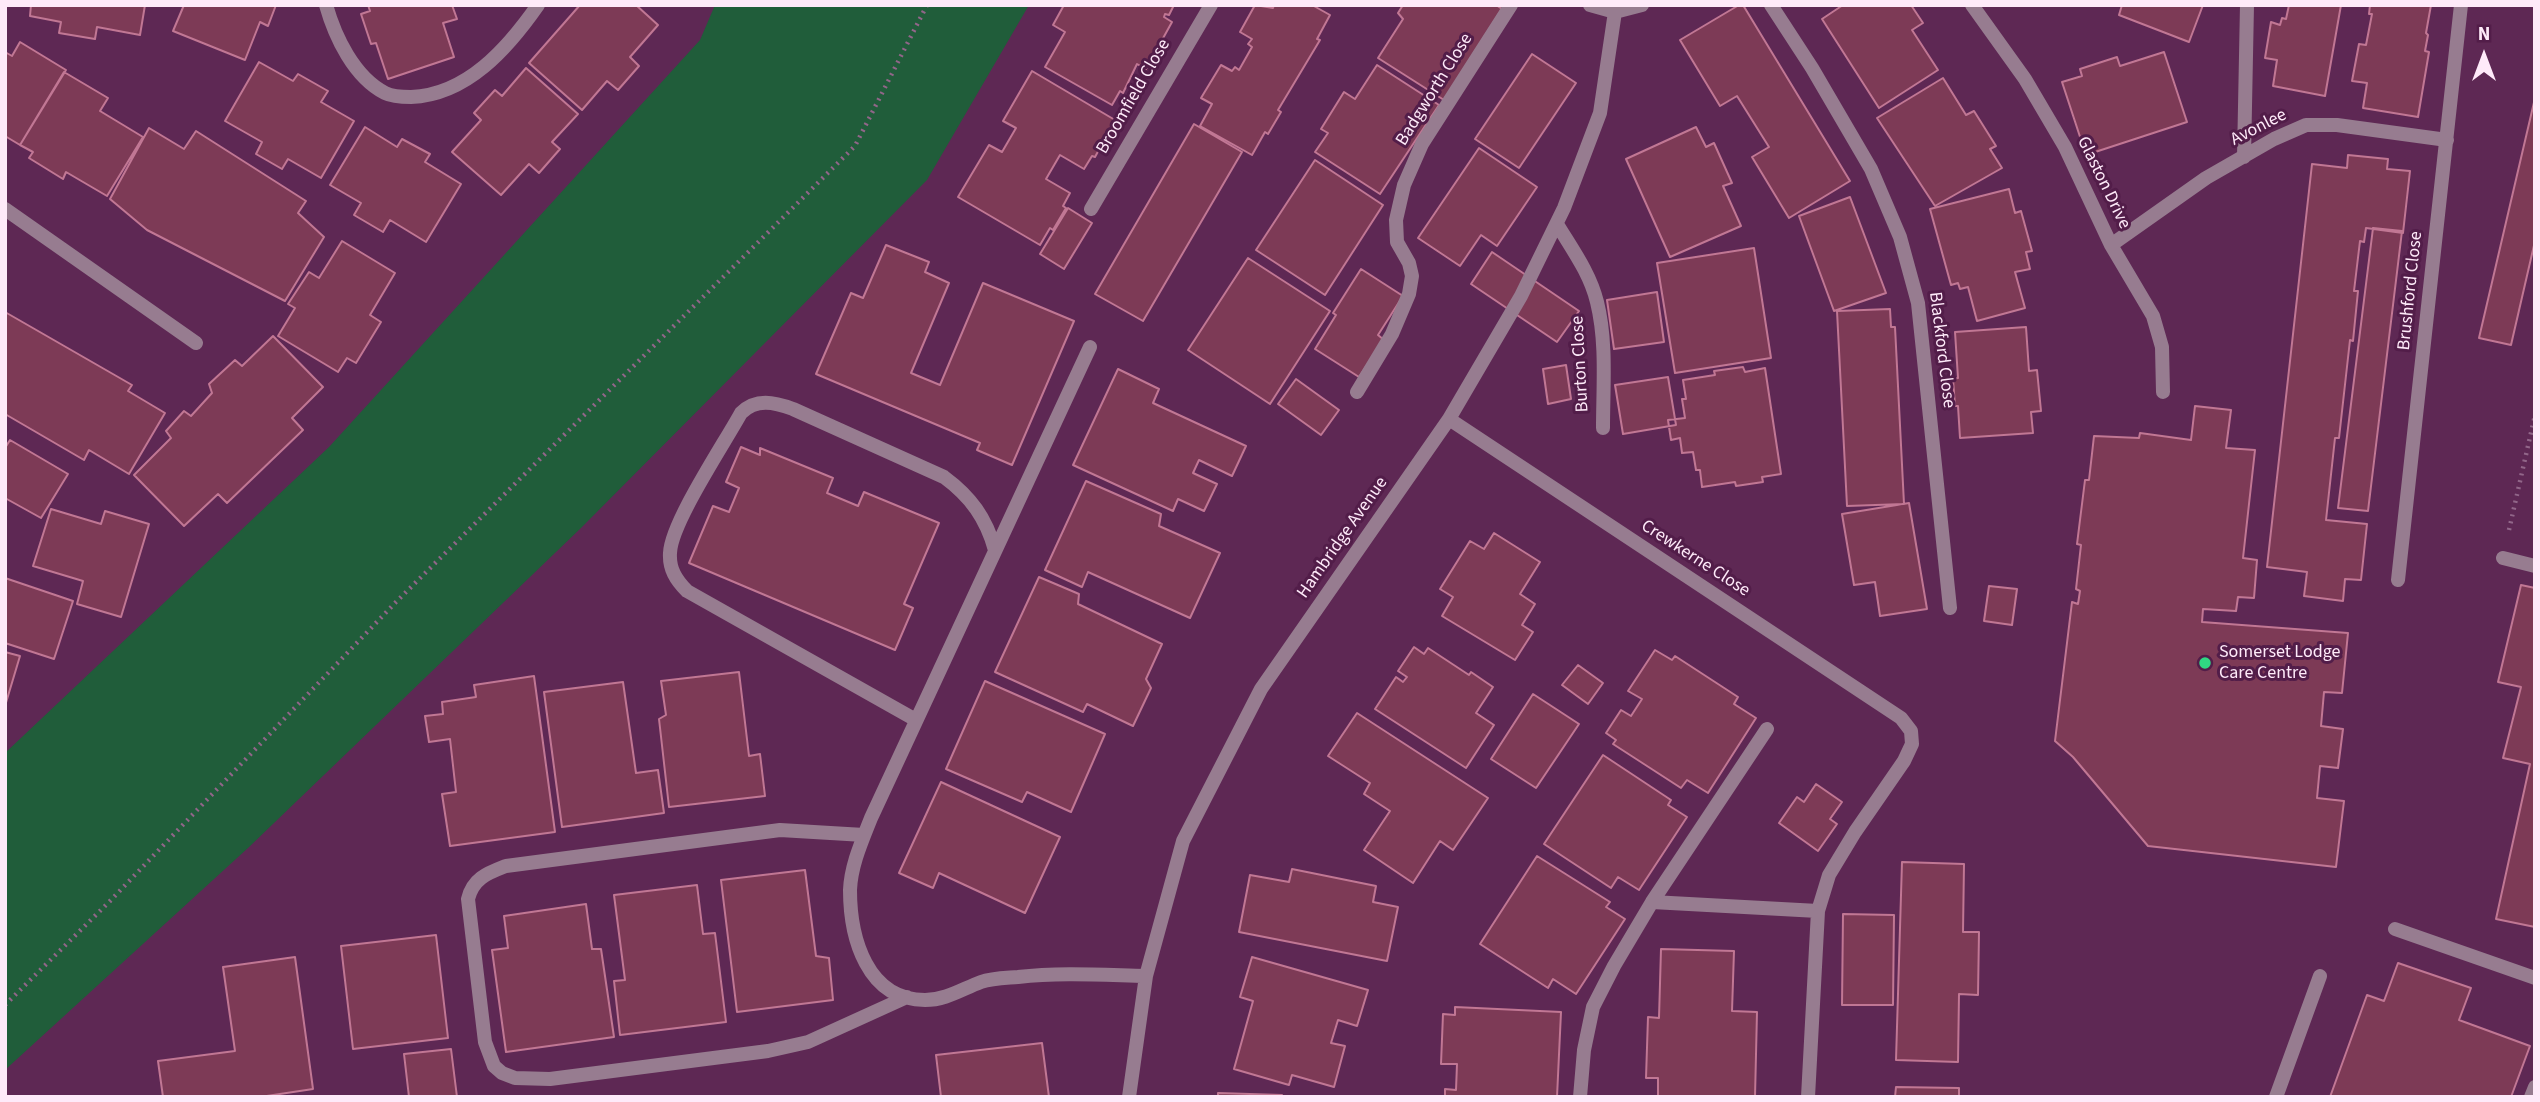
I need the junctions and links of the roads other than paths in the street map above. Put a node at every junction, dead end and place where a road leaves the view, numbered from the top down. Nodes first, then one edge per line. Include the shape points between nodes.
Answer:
1 (326, 5) edge
2 (538, 5) edge
3 (1210, 5) edge
4 (1511, 5) edge
5 (1590, 5) edge
6 (1643, 5) edge
7 (1771, 5) edge
8 (1972, 5) edge
9 (2247, 5) edge
10 (2461, 5) edge
11 (1616, 8) edge
12 (2448, 140) junction
13 (2244, 157) junction
14 (5, 209) edge
15 (1091, 209) dead end
16 (1557, 224) junction
17 (2111, 245) junction
18 (196, 342) dead end
19 (1090, 348) dead end
20 (1357, 392) dead end
21 (2163, 392) dead end
22 (1449, 419) junction
23 (1603, 428) dead end
24 (995, 550) junction
25 (2503, 558) road end
26 (2535, 566) edge
27 (2398, 580) dead end
28 (1950, 608) dead end
29 (916, 720) junction
30 (1768, 729) dead end
31 (864, 835) junction
32 (1652, 902) junction
33 (1818, 911) junction
34 (2395, 929) dead end
35 (1146, 975) junction
36 (2320, 975) dead end
37 (2535, 978) edge
38 (906, 997) junction
39 (2535, 1087) edge
40 (1129, 1097) edge
41 (1580, 1097) edge
42 (1808, 1097) edge
43 (2276, 1097) edge
44 (2531, 1097) edge

1 - 2 street via 334,33 362,74 385,93 399,97 425,96 458,86 491,62
3 - 15 street, Broomfield Close
4 - 20 street, Badgworth Close via 1422,144 1404,185 1396,220 1397,242 1409,263 1409,294 1392,334
5 - 11 street
6 - 11 street
7 - 28 street, Blackford Close via 1871,169 1900,237 1918,303
8 - 17 street, Glaston Drive via 2065,147
9 - 13 street
10 - 12 street, Brushford Close
11 - 16 street, Hambridge Avenue via 1600,113
12 - 13 street, Avonlee via 2306,125
12 - 27 street, Brushford Close
13 - 17 street, Avonlee
14 - 18 street
16 - 22 street, Hambridge Avenue
16 - 23 street, Burton Close via 1584,267 1597,301 1603,340
17 - 21 street, Glaston Drive via 2153,316 2162,347
19 - 24 street
22 - 33 street, Crewkerne Close via 1901,718 1912,738 1904,761 1829,875
22 - 35 street, Hambridge Avenue via 1255,700 1183,841
24 - 29 street
24 - 29 street via 978,509 944,477 793,409 761,402 749,405 741,414 676,529 669,556 677,581 687,591
25 - 26 street
29 - 31 street
30 - 32 street
31 - 38 street via 850,889 856,942 869,971 884,988
31 - 38 street via 780,830 506,866 484,875 475,882 468,899 485,1042 494,1066 502,1073 550,1079 808,1042
32 - 33 street
32 - 41 street via 1593,1007
33 - 42 street
34 - 37 street
35 - 38 street via 1021,976 983,981 944,998
35 - 40 street, Hambridge Avenue
36 - 43 street
39 - 44 street

